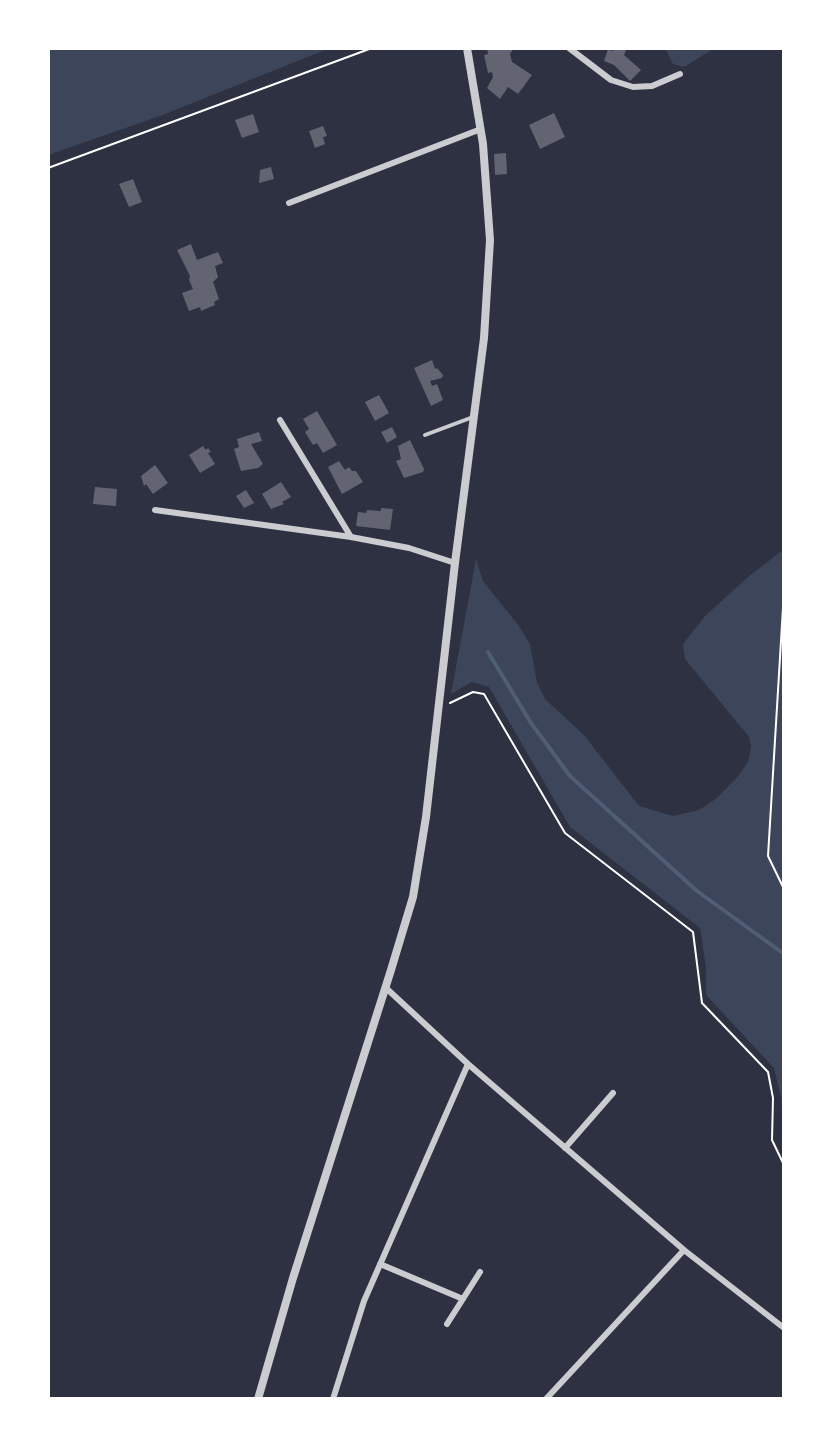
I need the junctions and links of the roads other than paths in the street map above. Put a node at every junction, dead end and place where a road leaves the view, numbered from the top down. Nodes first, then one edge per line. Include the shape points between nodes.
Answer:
1 (467, 48) edge
2 (569, 48) edge
3 (680, 74) dead end
4 (481, 129) junction
5 (289, 203) dead end
6 (473, 417) junction
7 (280, 420) dead end
8 (425, 435) dead end
9 (155, 510) dead end
10 (351, 537) junction
11 (454, 562) junction
12 (386, 988) junction
13 (468, 1064) junction
14 (613, 1093) dead end
15 (565, 1148) junction
16 (684, 1250) junction
17 (380, 1264) junction
18 (480, 1272) dead end
19 (463, 1299) junction
20 (447, 1324) dead end
21 (784, 1328) edge
22 (258, 1399) edge
23 (333, 1399) edge
24 (546, 1399) edge

1 - 4 street
2 - 3 street via 611,81 633,87 652,86
4 - 5 street
4 - 6 street via 490,240 484,338
6 - 8 lane
6 - 11 street
7 - 10 street
9 - 10 street
10 - 11 street
11 - 12 street via 426,817 412,897
12 - 13 street
12 - 22 street via 292,1278
13 - 15 street
13 - 17 street
14 - 15 street
15 - 16 street
16 - 21 street
16 - 24 street
17 - 19 street
17 - 23 street
18 - 19 street
19 - 20 street

